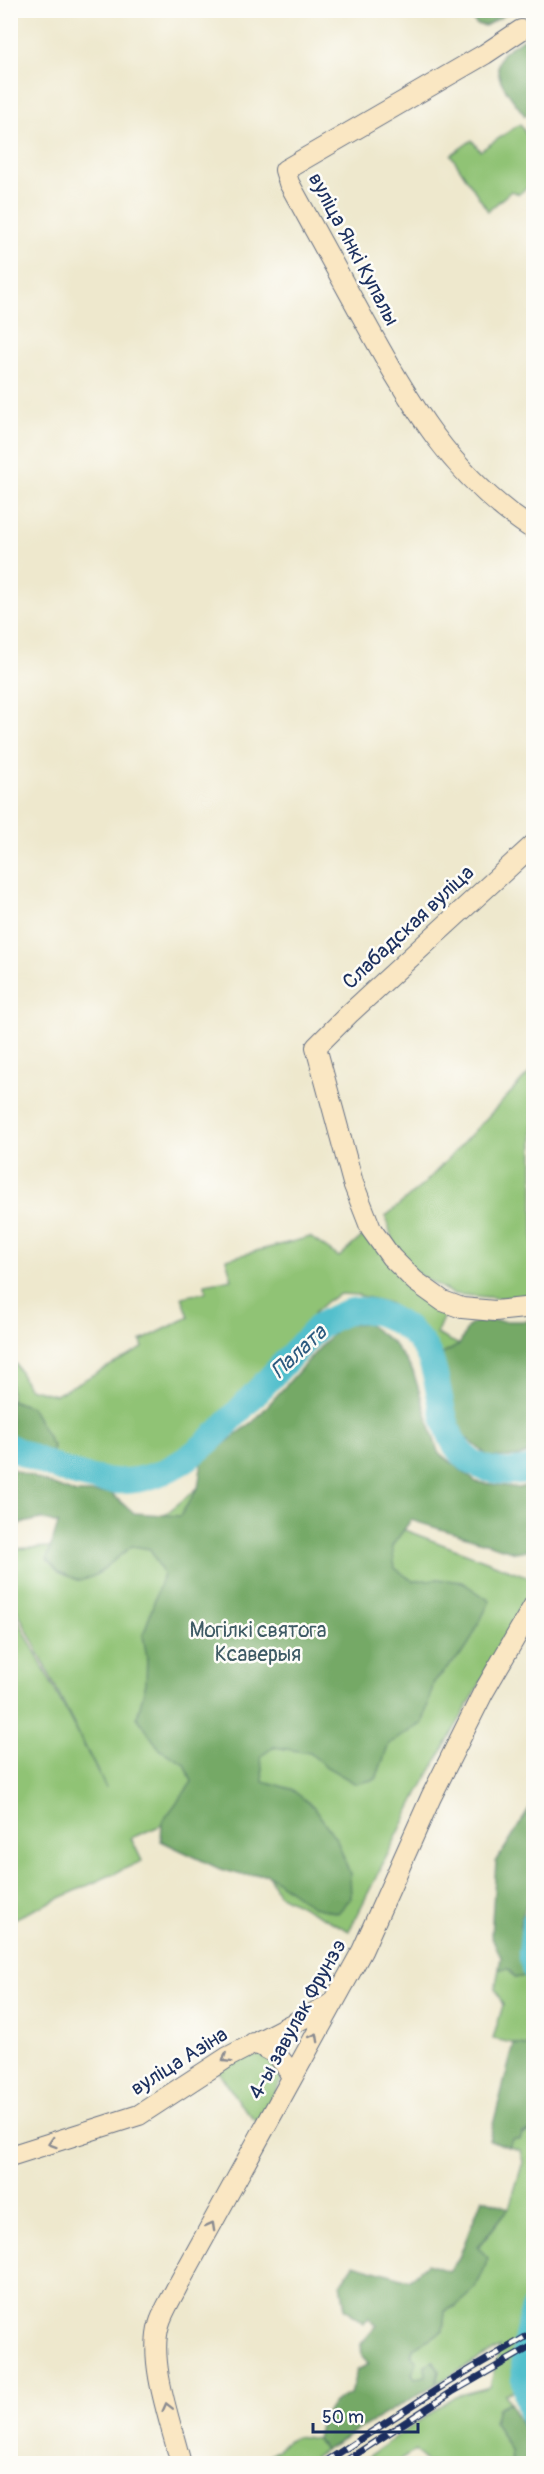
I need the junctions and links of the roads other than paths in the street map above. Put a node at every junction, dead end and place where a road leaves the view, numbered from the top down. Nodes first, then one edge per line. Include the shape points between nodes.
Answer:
1 (521, 30) dead end
2 (534, 530) edge
3 (534, 844) edge
4 (534, 1307) edge
5 (534, 1605) edge
6 (333, 2003) junction
7 (253, 2043) junction
8 (292, 2078) junction
9 (10, 2156) edge
10 (181, 2463) edge

1 - 2 street, вуліца Янкі Купалы via 285,170 406,395 433,436 472,481 510,515
3 - 4 street, Слабадская вуліца via 316,1047 353,1183 371,1229 391,1257 415,1281 443,1301 462,1308 495,1311
5 - 6 street, 4-ы завулак Фрунзэ via 483,1693 362,1951
6 - 7 street, вуліца Азіна
8 -> 6 street, 4-ы завулак Фрунзэ
7 - 8 street via 279,2055
7 -> 9 street, вуліца Азіна via 139,2115
10 -> 8 street, 4-ы завулак Фрунзэ via 158,2368 159,2325

